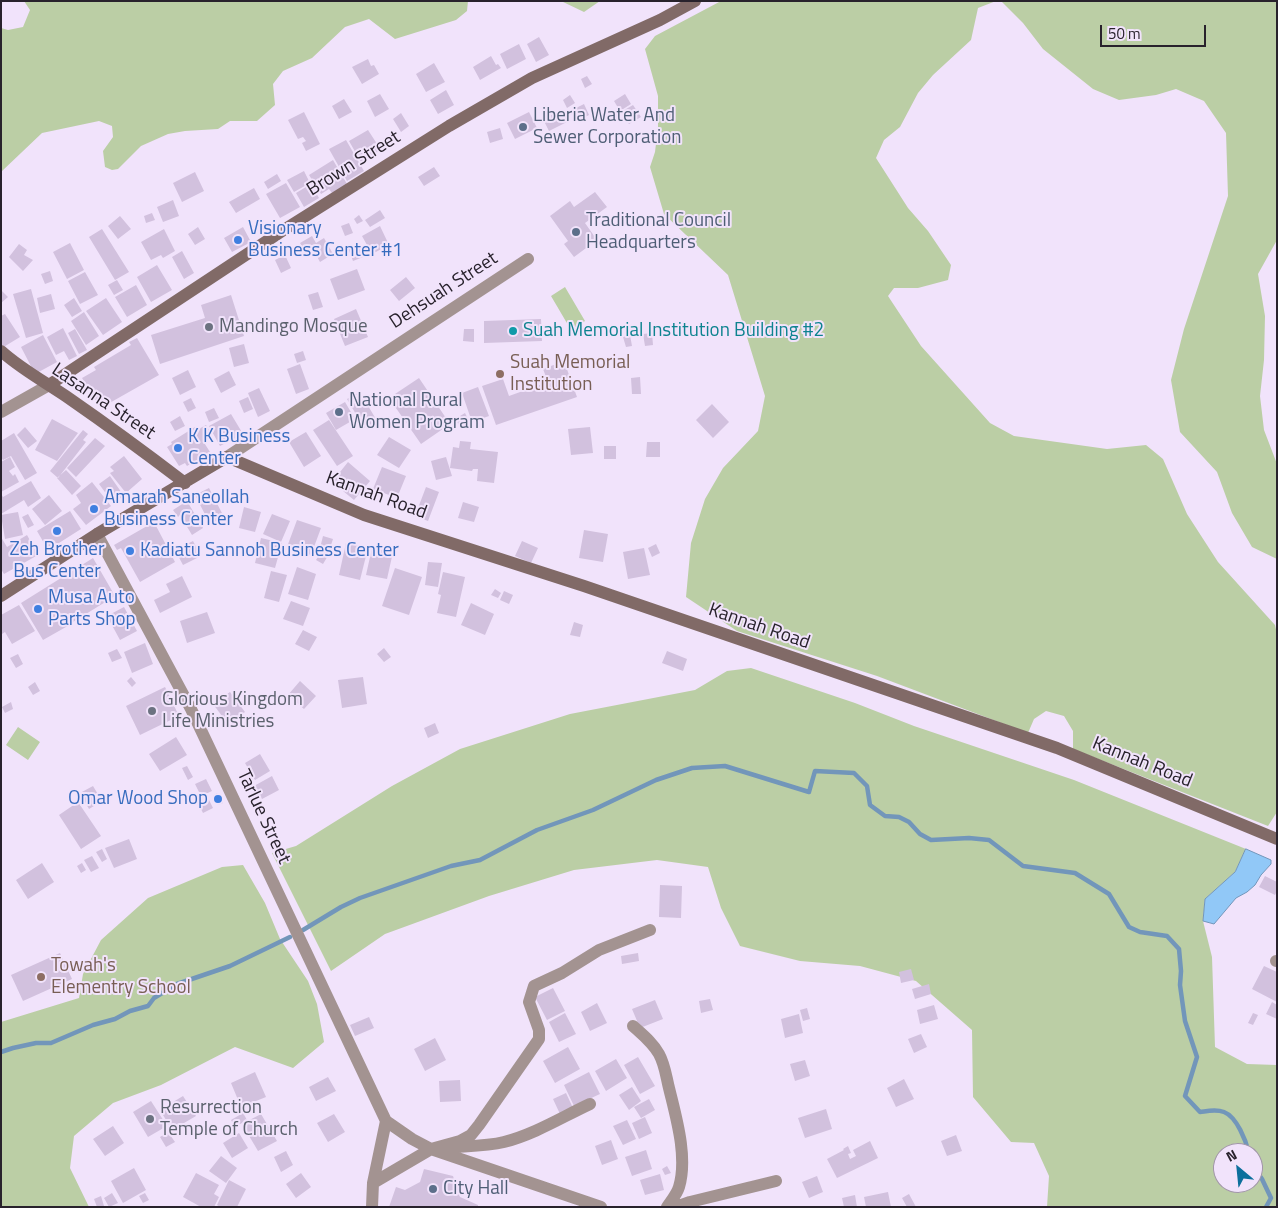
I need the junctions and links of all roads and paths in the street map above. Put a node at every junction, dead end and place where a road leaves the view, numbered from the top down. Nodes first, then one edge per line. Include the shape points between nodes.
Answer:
1 (695, 1) edge
2 (528, 259) dead end
3 (1, 351) edge
4 (49, 385) junction
5 (1, 412) edge
6 (227, 456) junction
7 (186, 483) junction
8 (98, 534) junction
9 (1, 596) edge
10 (1277, 838) edge
11 (650, 930) dead end
12 (633, 1026) dead end
13 (590, 1104) dead end
14 (386, 1121) junction
15 (431, 1149) junction
16 (776, 1181) dead end
17 (373, 1183) junction
18 (372, 1207) edge
19 (601, 1207) edge
20 (667, 1207) edge
21 (676, 1207) edge

1 - 4 street, Brown Street via 532,78 449,126 282,231
2 - 6 street, Dehsuah Street
3 - 4 street, Lasanna Street
4 - 5 street
4 - 7 street, Lasanna Street
6 - 7 street, Dehsuah Street
6 - 10 street, Kannah Road via 364,515 584,586 1057,748
7 - 8 street, Dehsuah Street
8 - 9 street, Dehsuah Street
8 - 14 street, Tarlue Street via 191,709
11 - 15 street via 600,950 534,986 529,1002 539,1039 471,1135
12 - 20 street via 659,1054 678,1122 681,1176 679,1189
13 - 15 street via 543,1128 502,1142
14 - 15 street
14 - 17 street
15 - 17 street
15 - 19 street
16 - 21 street
17 - 18 street

